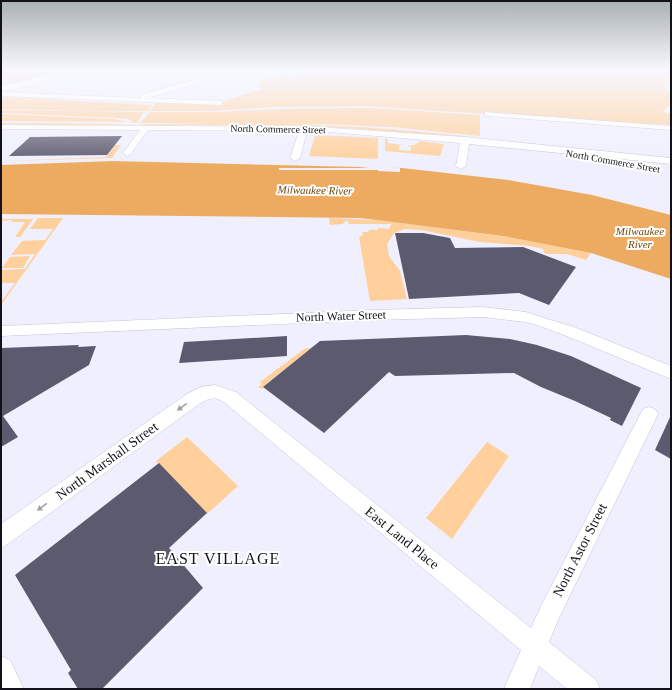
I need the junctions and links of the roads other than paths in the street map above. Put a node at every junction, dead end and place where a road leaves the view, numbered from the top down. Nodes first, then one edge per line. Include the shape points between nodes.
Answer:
1 (170, 101) edge
2 (219, 103) dead end
3 (488, 114) dead end
4 (1, 127) edge
5 (671, 128) edge
6 (144, 129) junction
7 (304, 129) junction
8 (465, 140) junction
9 (555, 150) junction
10 (127, 153) dead end
11 (295, 158) dead end
12 (671, 161) edge
13 (461, 166) dead end
14 (661, 170) dead end
15 (1, 331) edge
16 (671, 373) edge
17 (216, 391) joint
18 (648, 414) dead end
19 (1, 537) edge
20 (535, 647) junction
21 (1, 669) edge
22 (11, 689) edge
23 (517, 689) edge
24 (587, 689) edge

1 - 2 street
3 - 5 street
4 - 6 street, North Commerce Street
6 - 7 street, North Commerce Street
6 - 10 street
7 - 8 street, North Commerce Street
7 - 11 street
8 - 9 street, North Commerce Street
8 - 13 street
9 - 12 street, North Commerce Street
9 - 14 street, North Commerce Street
15 - 16 street, North Water Street via 381,314 483,312 526,317 542,322
17 -> 19 street, North Marshall Street via 208,391 193,399
17 - 20 street, East Land Place via 230,397
18 - 20 street, North Astor Street via 558,594
20 - 23 street, North Astor Street
20 - 24 street, East Land Place
21 - 22 street

